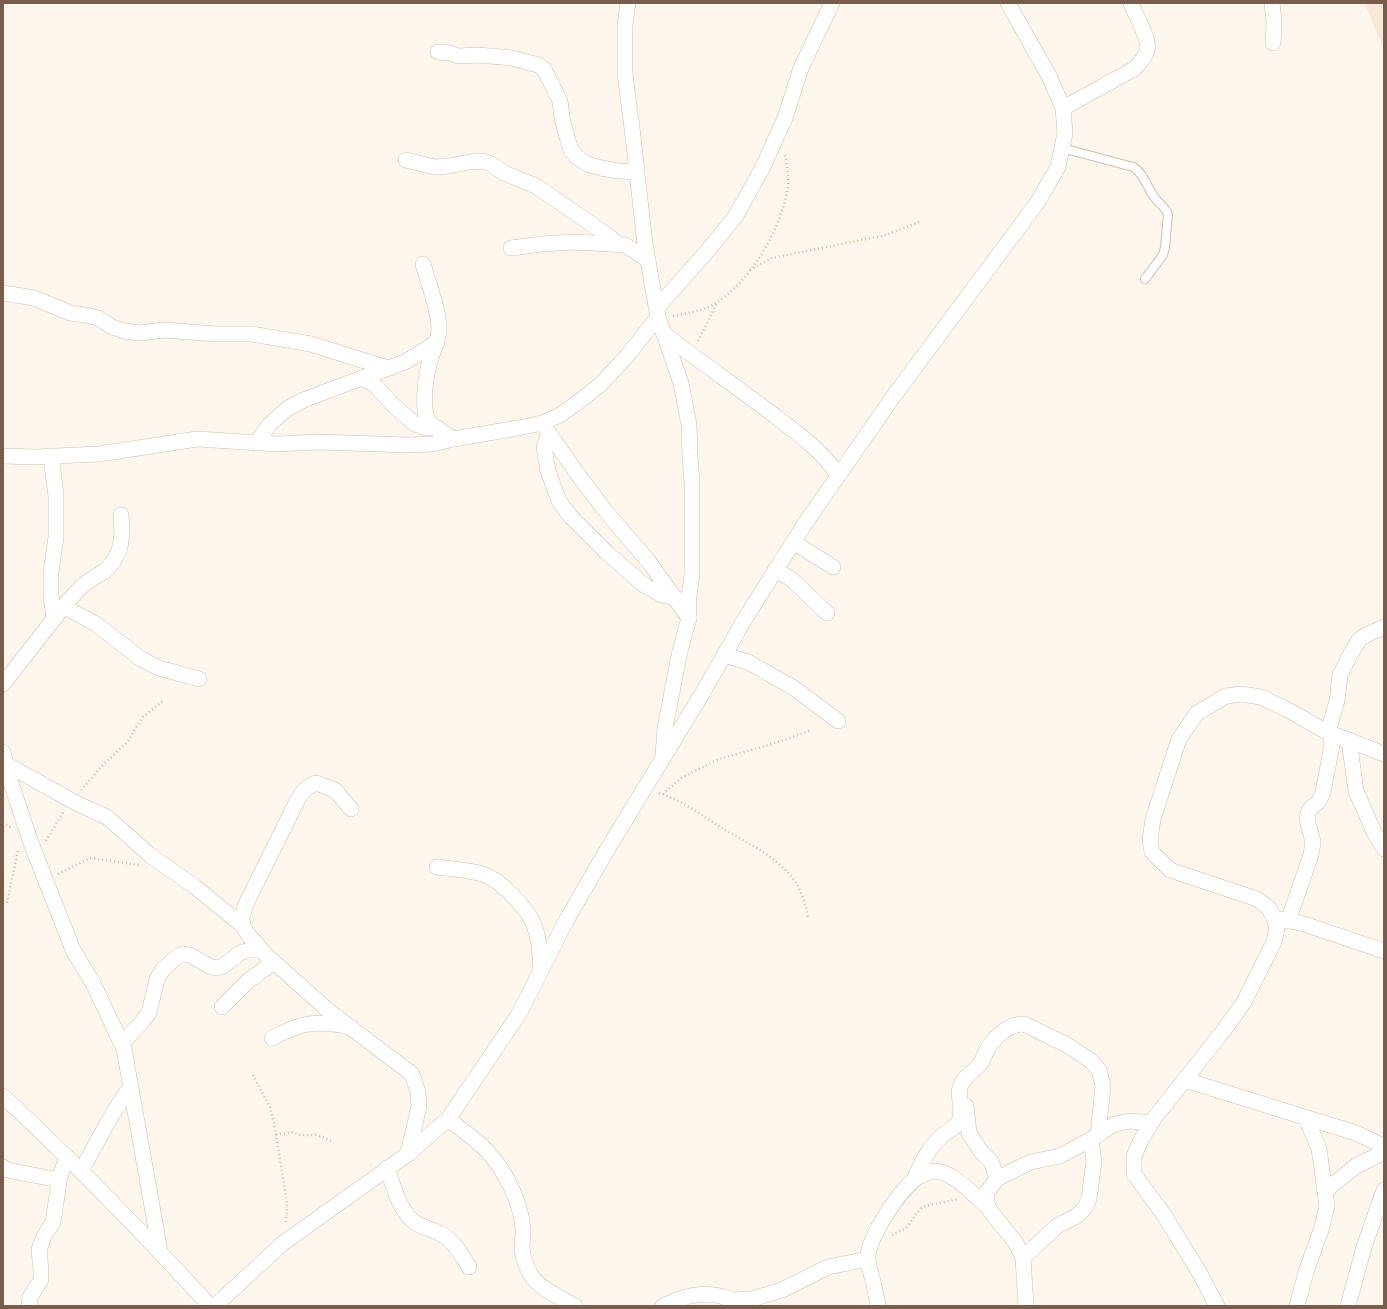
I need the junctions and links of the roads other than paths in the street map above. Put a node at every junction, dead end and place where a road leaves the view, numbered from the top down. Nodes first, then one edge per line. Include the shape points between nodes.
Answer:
1 (628, 3) edge
2 (832, 3) edge
3 (1008, 3) edge
4 (1131, 3) edge
5 (1272, 3) edge
6 (1273, 43) dead end
7 (438, 52) dead end
8 (1063, 108) junction
9 (1062, 148) junction
10 (406, 160) dead end
11 (637, 172) junction
12 (617, 244) junction
13 (510, 248) dead end
14 (648, 260) junction
15 (423, 264) dead end
16 (1145, 278) dead end
17 (3, 293) edge
18 (659, 320) junction
19 (437, 342) junction
20 (387, 368) junction
21 (362, 378) junction
22 (438, 428) junction
23 (545, 428) junction
24 (453, 439) junction
25 (256, 443) junction
26 (3, 456) edge
27 (51, 456) junction
28 (838, 475) junction
29 (121, 515) dead end
30 (793, 542) junction
31 (833, 567) dead end
32 (775, 570) junction
33 (676, 598) junction
34 (64, 607) junction
35 (827, 613) dead end
36 (689, 618) junction
37 (54, 619) junction
38 (1384, 627) edge
39 (724, 654) junction
40 (199, 679) dead end
41 (3, 684) edge
42 (838, 721) dead end
43 (1329, 732) junction
44 (1349, 740) junction
45 (1384, 754) edge
46 (4, 758) edge
47 (663, 758) junction
48 (351, 809) dead end
49 (1384, 849) edge
50 (437, 867) dead end
51 (1281, 919) junction
52 (243, 926) junction
53 (261, 950) junction
54 (1384, 952) edge
55 (274, 962) junction
56 (541, 971) junction
57 (222, 1007) dead end
58 (350, 1027) junction
59 (272, 1038) dead end
60 (122, 1043) junction
61 (1185, 1080) junction
62 (131, 1086) junction
63 (960, 1093) junction
64 (3, 1096) edge
65 (1306, 1118) junction
66 (448, 1119) junction
67 (1151, 1123) junction
68 (1095, 1137) junction
69 (1384, 1148) edge
70 (1384, 1152) edge
71 (408, 1154) junction
72 (67, 1157) junction
73 (3, 1167) edge
74 (388, 1168) junction
75 (81, 1171) junction
76 (997, 1179) junction
77 (59, 1180) junction
78 (914, 1180) junction
79 (1384, 1190) edge
80 (1325, 1191) junction
81 (989, 1209) junction
82 (160, 1251) junction
83 (868, 1254) junction
84 (1023, 1258) junction
85 (469, 1267) dead end
86 (737, 1303) edge
87 (206, 1304) edge
88 (29, 1306) edge
89 (575, 1306) edge
90 (663, 1306) edge
91 (878, 1306) edge
92 (1026, 1306) edge
93 (1217, 1306) edge
94 (1297, 1306) edge
95 (1348, 1306) edge

1 - 11 street via 625,74
2 - 18 street via 801,68 785,118 762,169 735,217
3 - 8 street via 1049,76
4 - 8 street via 1147,41 1147,53 1142,61 1134,69
5 - 6 street
7 - 11 street via 458,56 512,58 538,65 544,69 560,101 567,137 571,150 577,157 587,164 601,168
8 - 9 street via 1065,133
9 - 16 lane via 1133,167 1138,170 1150,192 1167,210 1165,247
9 - 28 street via 1058,167 1038,203
10 - 12 street via 435,167 483,161 491,164 504,173 536,186
11 - 14 street
12 - 13 street via 574,242
12 - 14 street via 625,245
14 - 18 street
15 - 19 street via 439,321
17 - 20 street via 34,298 70,313 98,318 124,331 252,334 310,344
18 - 23 street via 601,384
18 - 28 street via 692,355 816,448
18 - 36 street via 681,383 689,425 693,514
19 - 20 street via 405,362
19 - 22 street via 427,374 425,407 429,421
20 - 21 street
21 - 22 street via 375,385 415,424 426,428
21 - 25 street via 288,408 270,424
22 - 24 street
23 - 24 street via 518,428
23 - 33 street via 607,513
23 - 33 street via 544,447 548,471 559,501 571,517 644,586 662,595
24 - 25 street via 433,444 409,445
25 - 27 street via 197,439 100,454
26 - 27 street
27 - 37 street via 56,496 56,537 51,572
28 - 30 street
29 - 34 street via 121,542 113,562 105,571 82,586
30 - 31 street
30 - 32 street
32 - 35 street via 790,578
32 - 39 street
33 - 36 street
34 - 37 street
34 - 40 street via 96,624 141,659 159,668
36 - 47 street via 665,728
37 - 41 street
38 - 43 street via 1364,636 1351,653 1340,675
39 - 42 street via 748,662 794,688
39 - 47 street
43 - 44 street
43 - 51 street via 1332,745 1323,792 1319,801 1309,810 1307,819 1312,842 1311,855
43 - 51 street via 1261,697 1240,694 1226,696 1197,713 1179,739 1154,819 1150,840 1152,852 1170,870 1257,899
44 - 45 street
44 - 49 street via 1356,791
46 - 52 street via 72,801 107,817 151,856 194,886
46 - 60 street via 35,854 73,950 93,983
47 - 56 street via 566,922
48 - 52 street via 335,790 325,785 316,783 302,792 246,904 242,917
50 - 56 street via 484,874 509,892 533,921 537,932
51 - 54 street via 1304,924
51 - 61 street via 1274,942 1244,1002
52 - 53 street
53 - 55 street
53 - 60 street via 240,953 218,968 190,956 182,954 177,957 163,969 157,979 149,1013
55 - 57 street via 248,981
55 - 58 street
56 - 66 street via 519,1014
58 - 59 street via 313,1023 298,1026
58 - 71 street via 412,1074 418,1092 419,1106
60 - 62 street
61 - 65 street
61 - 67 street
62 - 75 street
62 - 82 street
63 - 68 street via 963,1081 982,1063 984,1054 995,1039 1012,1025 1024,1024 1067,1045 1091,1061 1099,1070 1103,1086
63 - 76 street via 966,1105 969,1133 982,1153 990,1160
63 - 78 street via 959,1122 932,1147
64 - 72 street
65 - 69 street via 1356,1133
65 - 80 street via 1319,1149
66 - 71 street
66 - 89 street via 482,1146 499,1166 510,1185 520,1208 524,1229 523,1256 530,1275 543,1287
67 - 68 street via 1130,1120 1115,1124
67 - 93 street via 1134,1156 1134,1174 1164,1215
68 - 76 street via 1060,1156 1031,1162
68 - 84 street via 1094,1162 1086,1206 1075,1217 1057,1226
70 - 80 street via 1356,1166
71 - 74 street
72 - 75 street
72 - 77 street
73 - 77 street via 7,1170
74 - 85 street via 398,1199 409,1218 421,1227 450,1239
74 - 87 street via 282,1244
75 - 82 street
76 - 81 street via 987,1192 986,1203
77 - 88 street via 52,1222 39,1250 40,1280 30,1296
78 - 81 street via 918,1176 934,1171 946,1174
78 - 83 street via 892,1205 874,1235
79 - 95 street via 1364,1247
80 - 94 street via 1327,1206 1322,1227
81 - 84 street via 1016,1243
82 - 87 street
83 - 86 street via 828,1267 782,1290
83 - 91 street
84 - 92 street
86 - 90 street via 726,1297 708,1294 687,1296

